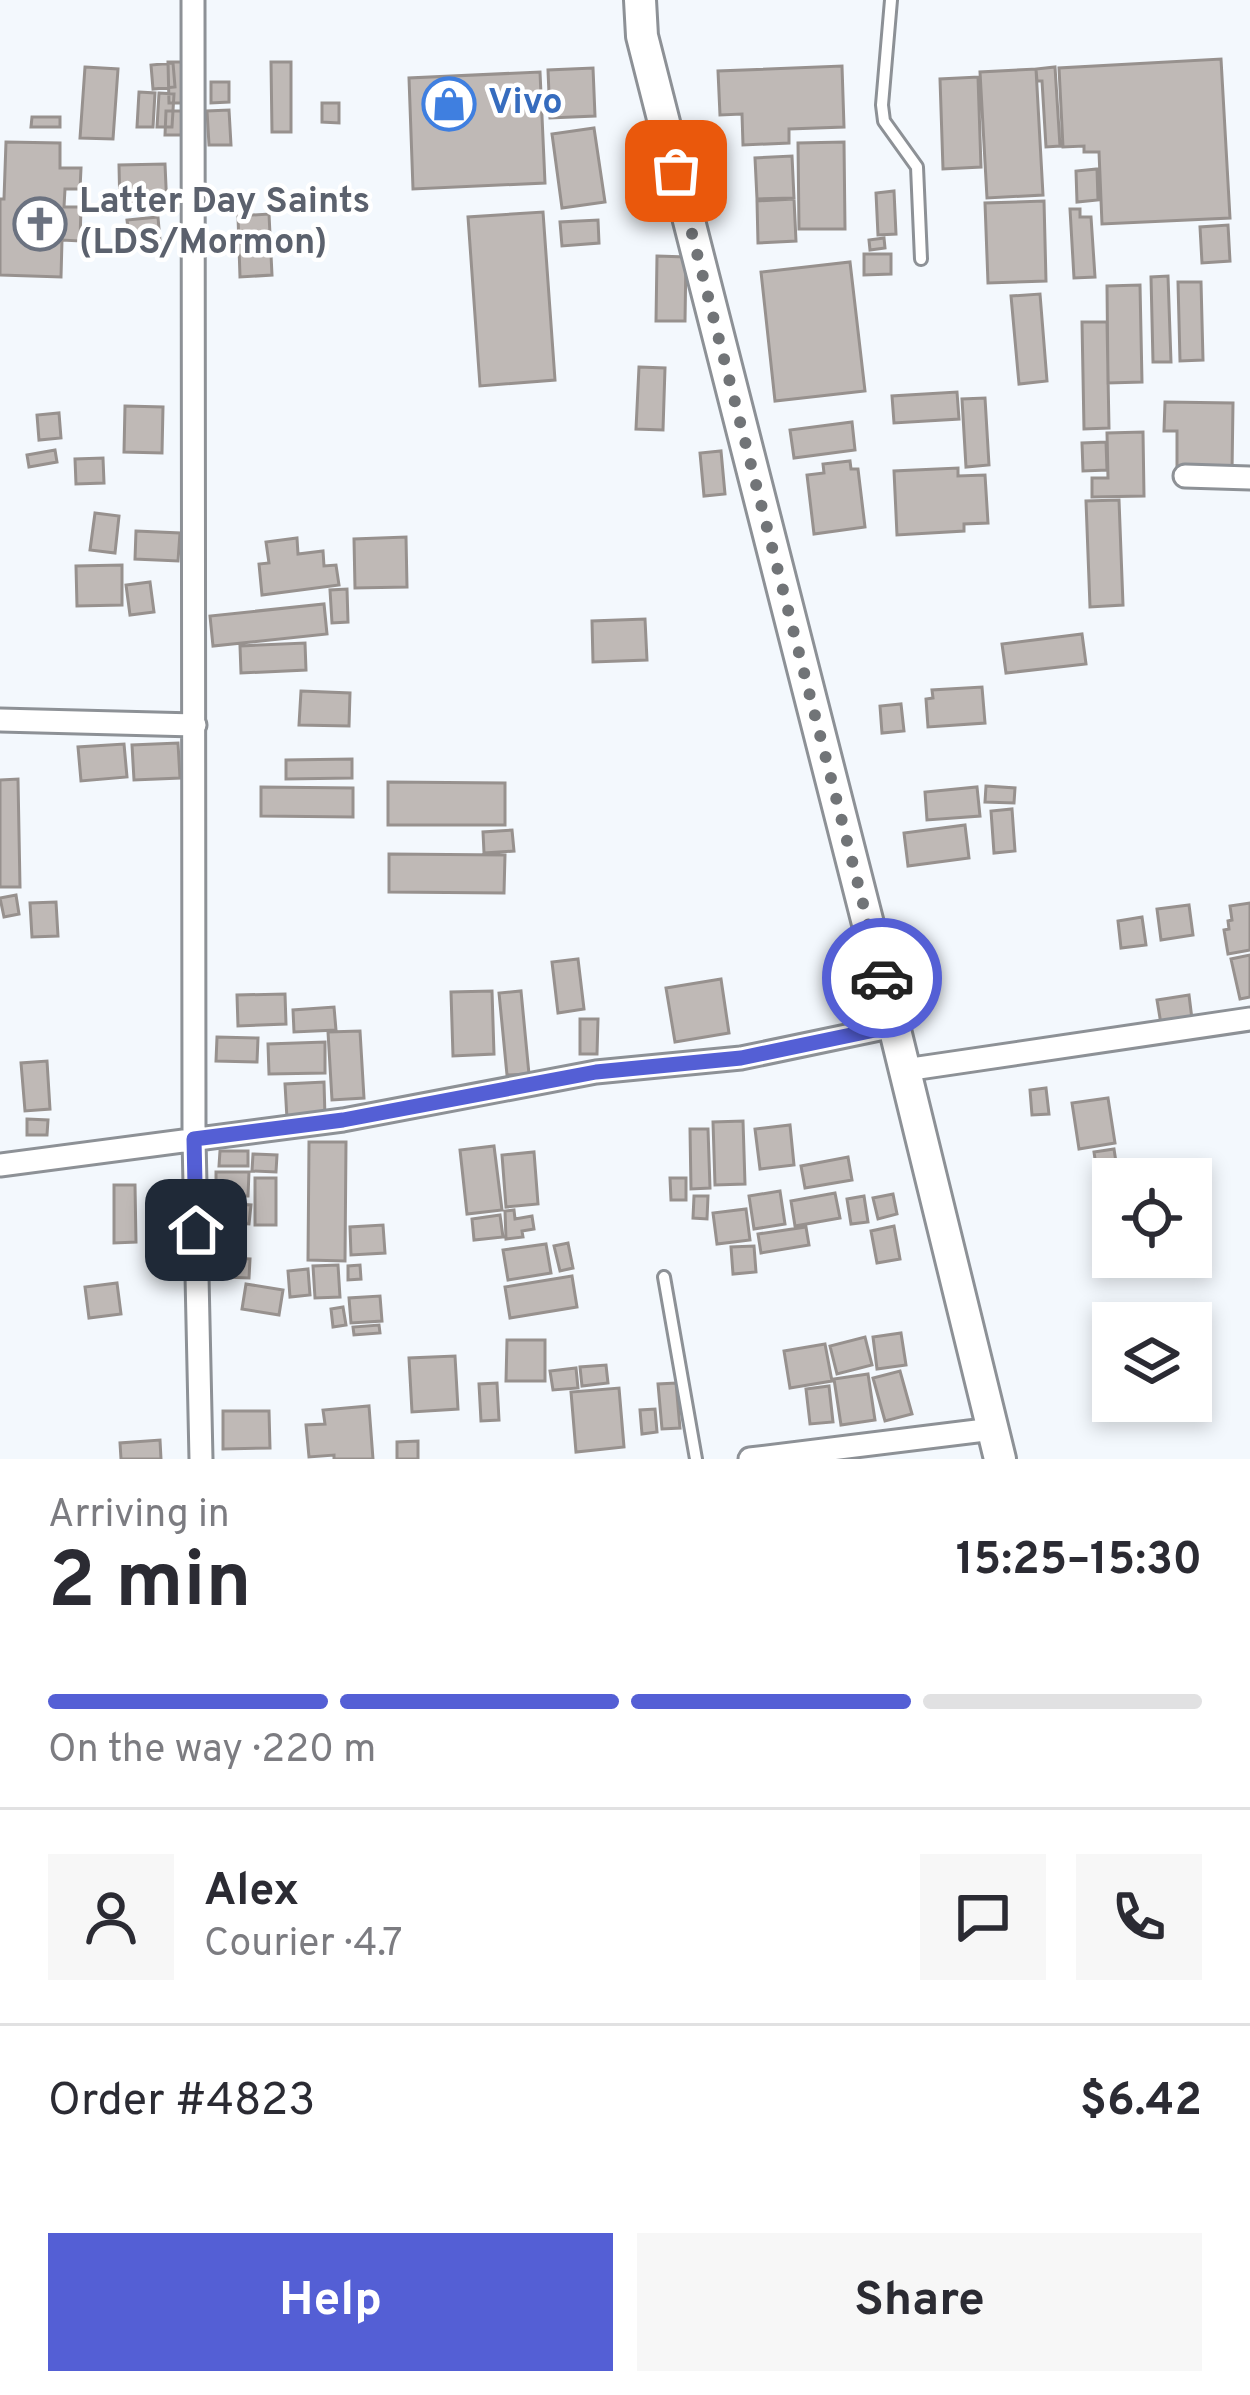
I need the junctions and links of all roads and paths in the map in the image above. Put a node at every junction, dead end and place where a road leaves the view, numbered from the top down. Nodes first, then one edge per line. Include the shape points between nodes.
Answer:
1 (193, 0) edge
2 (640, 0) edge
3 (891, 0) edge
4 (921, 260) dead end
5 (1184, 476) dead end
6 (1250, 478) edge
7 (0, 720) edge
8 (195, 725) junction
9 (1250, 1019) edge
10 (894, 1026) junction
11 (905, 1070) junction
12 (194, 1139) junction
13 (0, 1165) edge
14 (664, 1276) dead end
15 (997, 1444) edge
16 (201, 1459) edge
17 (696, 1459) edge
18 (750, 1459) edge

1 - 8 street
2 - 10 street via 641,36
3 - 4 lane via 884,121 917,166
5 - 6 street
7 - 8 street
8 - 12 street
9 - 11 street
10 - 11 street
10 - 12 street via 741,1058 596,1072
11 - 15 street
12 - 13 street
12 - 16 street
14 - 17 lane
15 - 18 street

